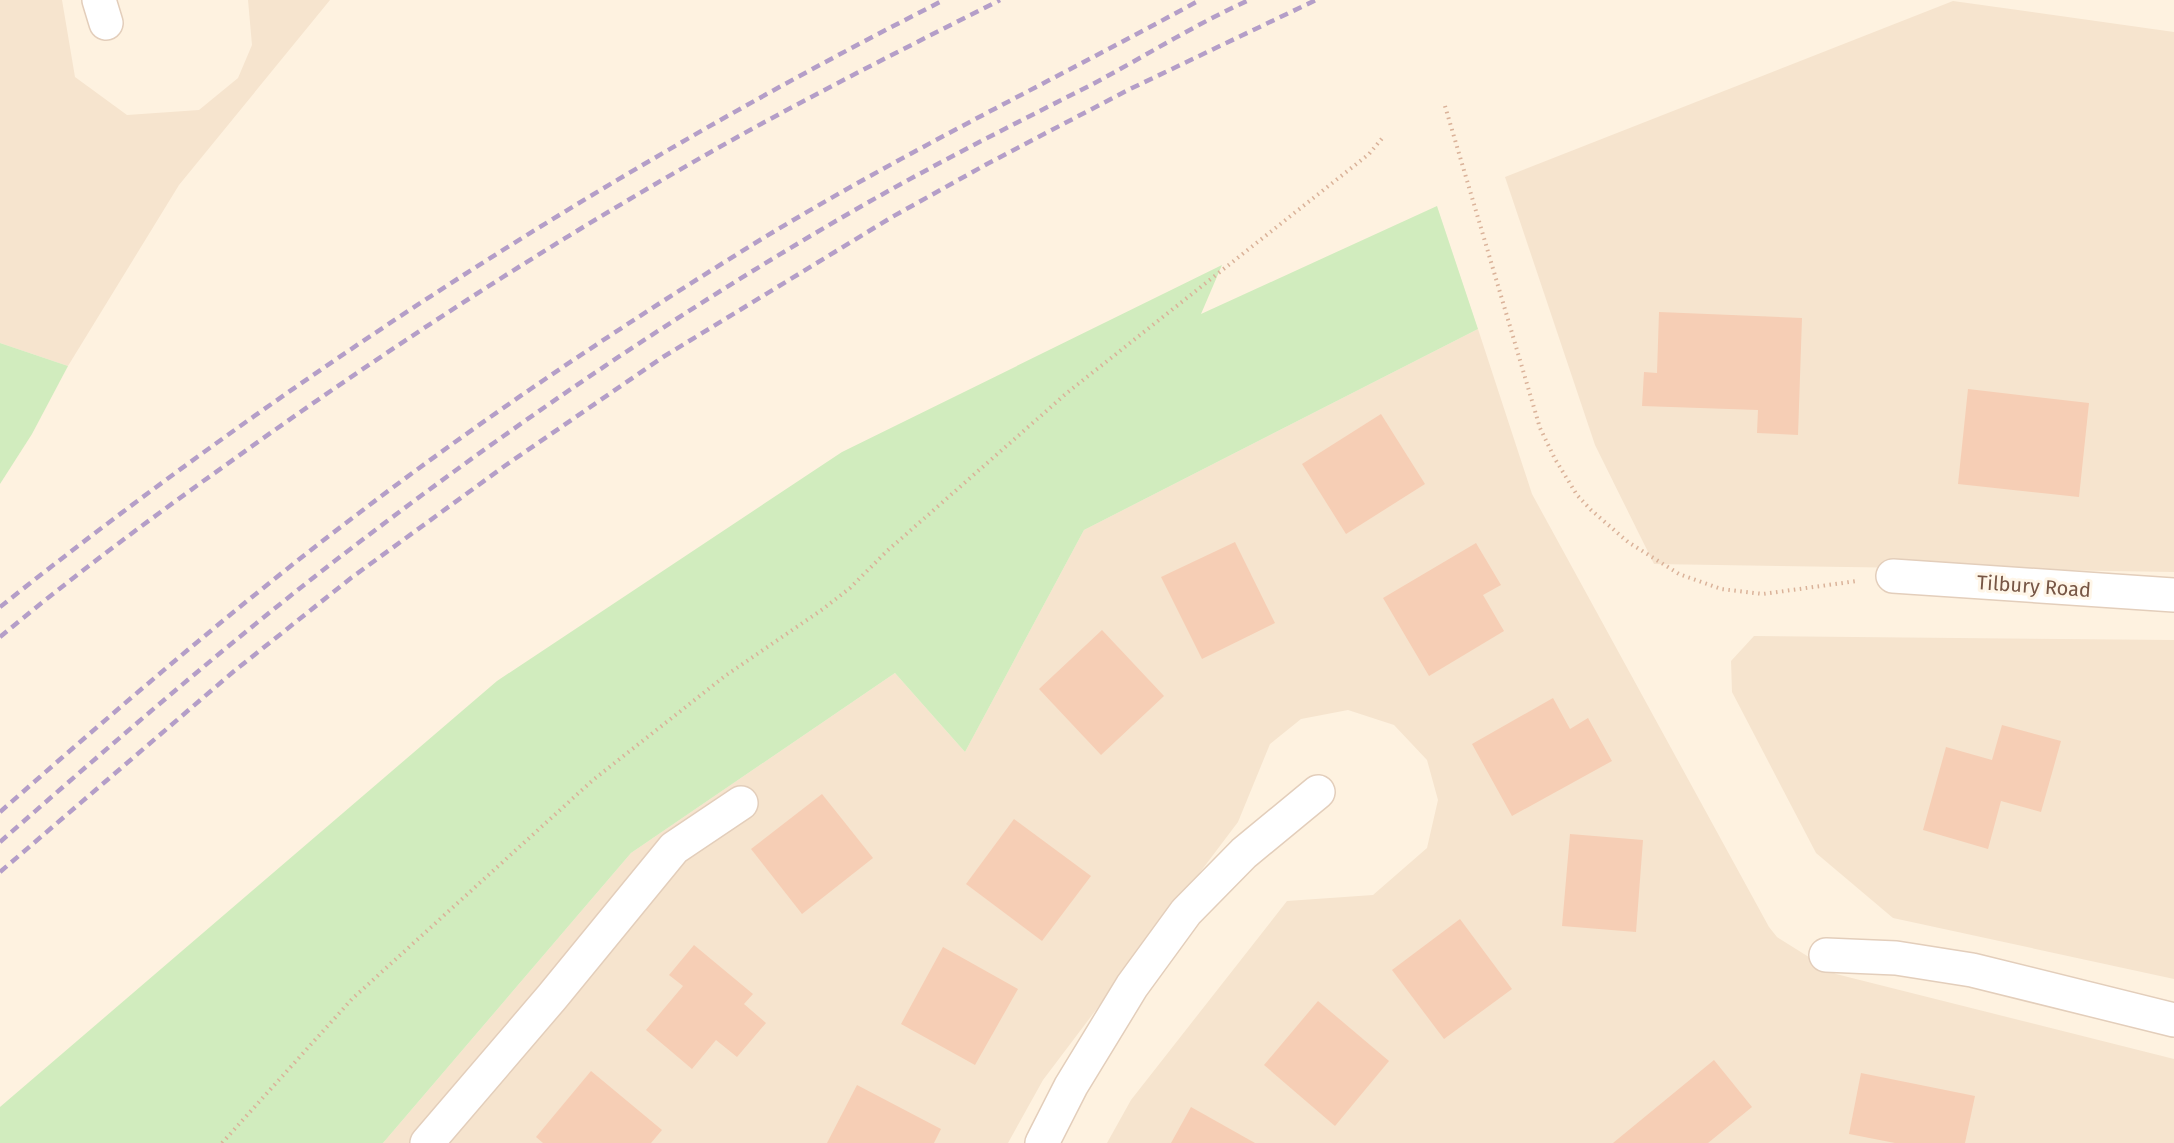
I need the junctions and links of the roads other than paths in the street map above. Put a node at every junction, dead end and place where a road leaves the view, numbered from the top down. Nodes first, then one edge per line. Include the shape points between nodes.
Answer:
1 (1893, 576) road end
2 (2174, 595) edge
3 (1318, 792) dead end
4 (741, 803) dead end
5 (1826, 955) dead end
6 (2174, 1020) edge
7 (427, 1143) edge
8 (1042, 1143) edge

1 - 2 street, Tilbury Road
3 - 8 street via 1244,853 1186,912 1132,986 1071,1086
4 - 7 street via 674,848
5 - 6 street via 1896,958 1972,969

